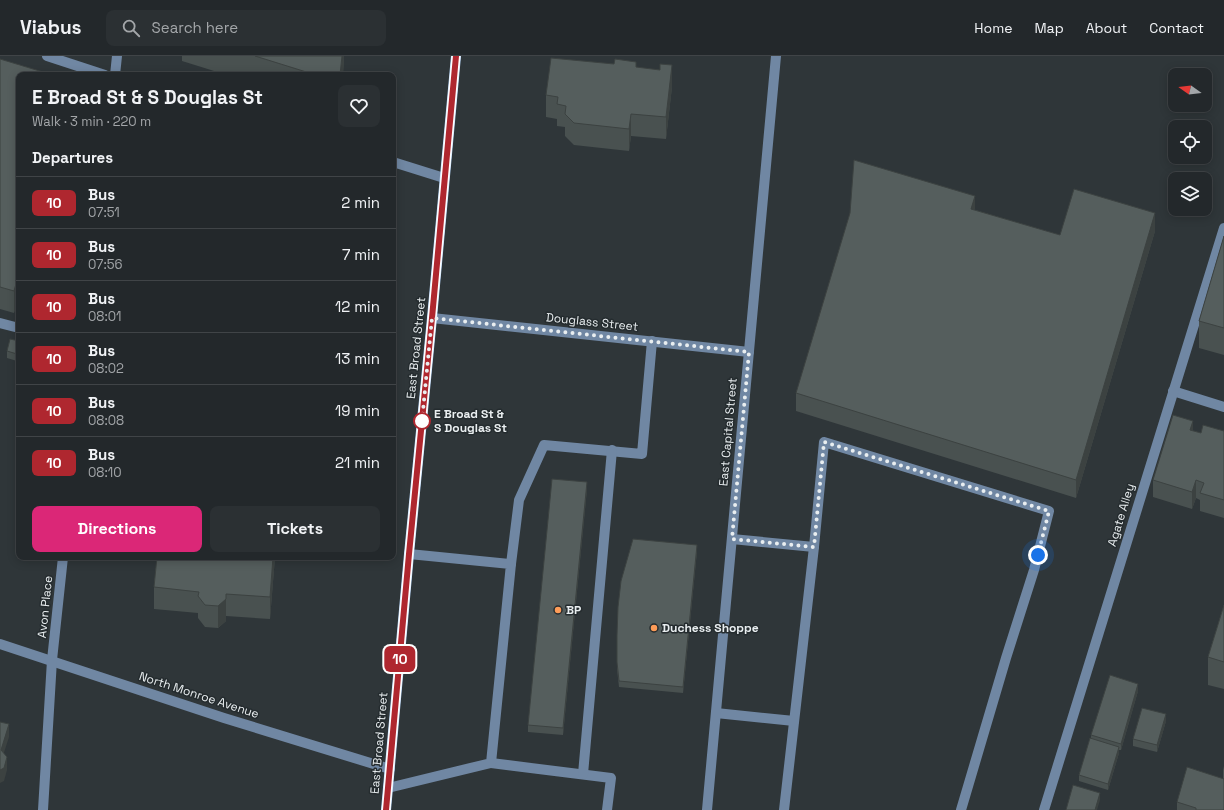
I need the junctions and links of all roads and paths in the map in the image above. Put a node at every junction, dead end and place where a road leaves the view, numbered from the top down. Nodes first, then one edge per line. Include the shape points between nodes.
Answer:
1 (47, 56) edge
2 (117, 56) edge
3 (456, 56) edge
4 (776, 56) edge
5 (95, 72) edge
6 (115, 72) edge
7 (396, 163) edge
8 (444, 178) junction
9 (1224, 228) edge
10 (432, 318) junction
11 (0, 323) edge
12 (16, 327) edge
13 (652, 342) junction
14 (749, 352) junction
15 (1173, 391) junction
16 (1224, 407) edge
17 (612, 450) junction
18 (732, 539) junction
19 (814, 547) junction
20 (409, 554) junction
21 (63, 560) edge
22 (511, 564) junction
23 (0, 644) edge
24 (52, 660) junction
25 (716, 714) junction
26 (794, 722) junction
27 (491, 763) junction
28 (390, 769) junction
29 (583, 774) junction
30 (388, 788) junction
31 (43, 810) edge
32 (386, 810) edge
33 (607, 810) edge
34 (707, 810) edge
35 (784, 810) edge
36 (961, 810) edge
37 (1044, 810) edge

1 - 5 street
2 - 6 street
3 - 8 main road, East Broad Street
4 - 14 street, East Capital Street
7 - 8 street
8 - 10 main road, East Broad Street
9 - 15 street, Agate Alley
10 - 13 street, Douglass Street
10 - 20 main road, East Broad Street
11 - 12 street
13 - 14 street, Douglass Street
13 - 17 street via 642,454
14 - 18 street, East Capital Street
15 - 16 street
15 - 37 street, Agate Alley
17 - 22 street via 544,445 519,500
17 - 29 street
18 - 19 street
18 - 25 street, East Capital Street
19 - 26 street
19 - 36 street via 824,442 1049,511 1034,570
20 - 22 street
20 - 28 main road, East Broad Street
21 - 24 street, Avon Place
22 - 27 street
23 - 24 street, North Monroe Avenue
24 - 28 street, North Monroe Avenue via 224,718
24 - 31 street, Avon Place
25 - 26 street
25 - 34 street, East Capital Street
26 - 35 street
27 - 29 street
27 - 30 street
28 - 30 main road, East Broad Street
29 - 33 street via 611,778
30 - 32 main road, East Broad Street

